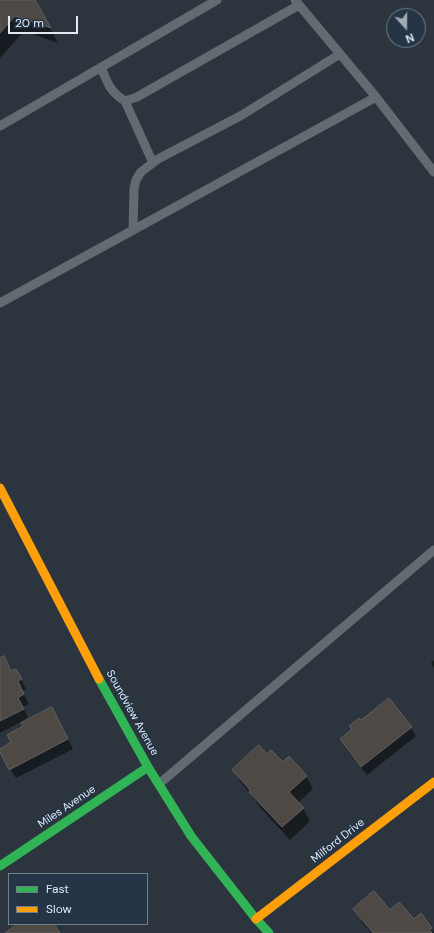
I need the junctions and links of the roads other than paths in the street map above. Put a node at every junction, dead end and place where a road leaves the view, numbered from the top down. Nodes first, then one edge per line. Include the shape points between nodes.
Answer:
1 (217, 0) edge
2 (297, 3) edge
3 (340, 54) junction
4 (101, 67) junction
5 (376, 97) junction
6 (124, 101) junction
7 (0, 126) edge
8 (153, 163) junction
9 (434, 172) edge
10 (133, 230) junction
11 (2, 299) edge
12 (0, 488) edge
13 (434, 550) edge
14 (148, 767) junction
15 (434, 782) edge
16 (159, 784) junction
17 (0, 866) edge
18 (256, 919) junction
19 (269, 933) edge

1 - 4 lane
2 - 3 lane
2 - 6 lane via 137,97
3 - 5 lane
3 - 8 lane via 242,115
4 - 6 lane via 109,86 116,96
4 - 7 lane
5 - 9 lane
5 - 10 lane
6 - 8 lane
8 - 10 lane via 141,172 136,180
10 - 11 lane
12 - 14 street, Soundview Avenue via 93,669
13 - 16 lane
14 - 16 street, Soundview Avenue
14 - 17 street, Miles Avenue
15 - 18 street, Milford Drive
16 - 18 street, Soundview Avenue via 191,836
18 - 19 street, Soundview Avenue

